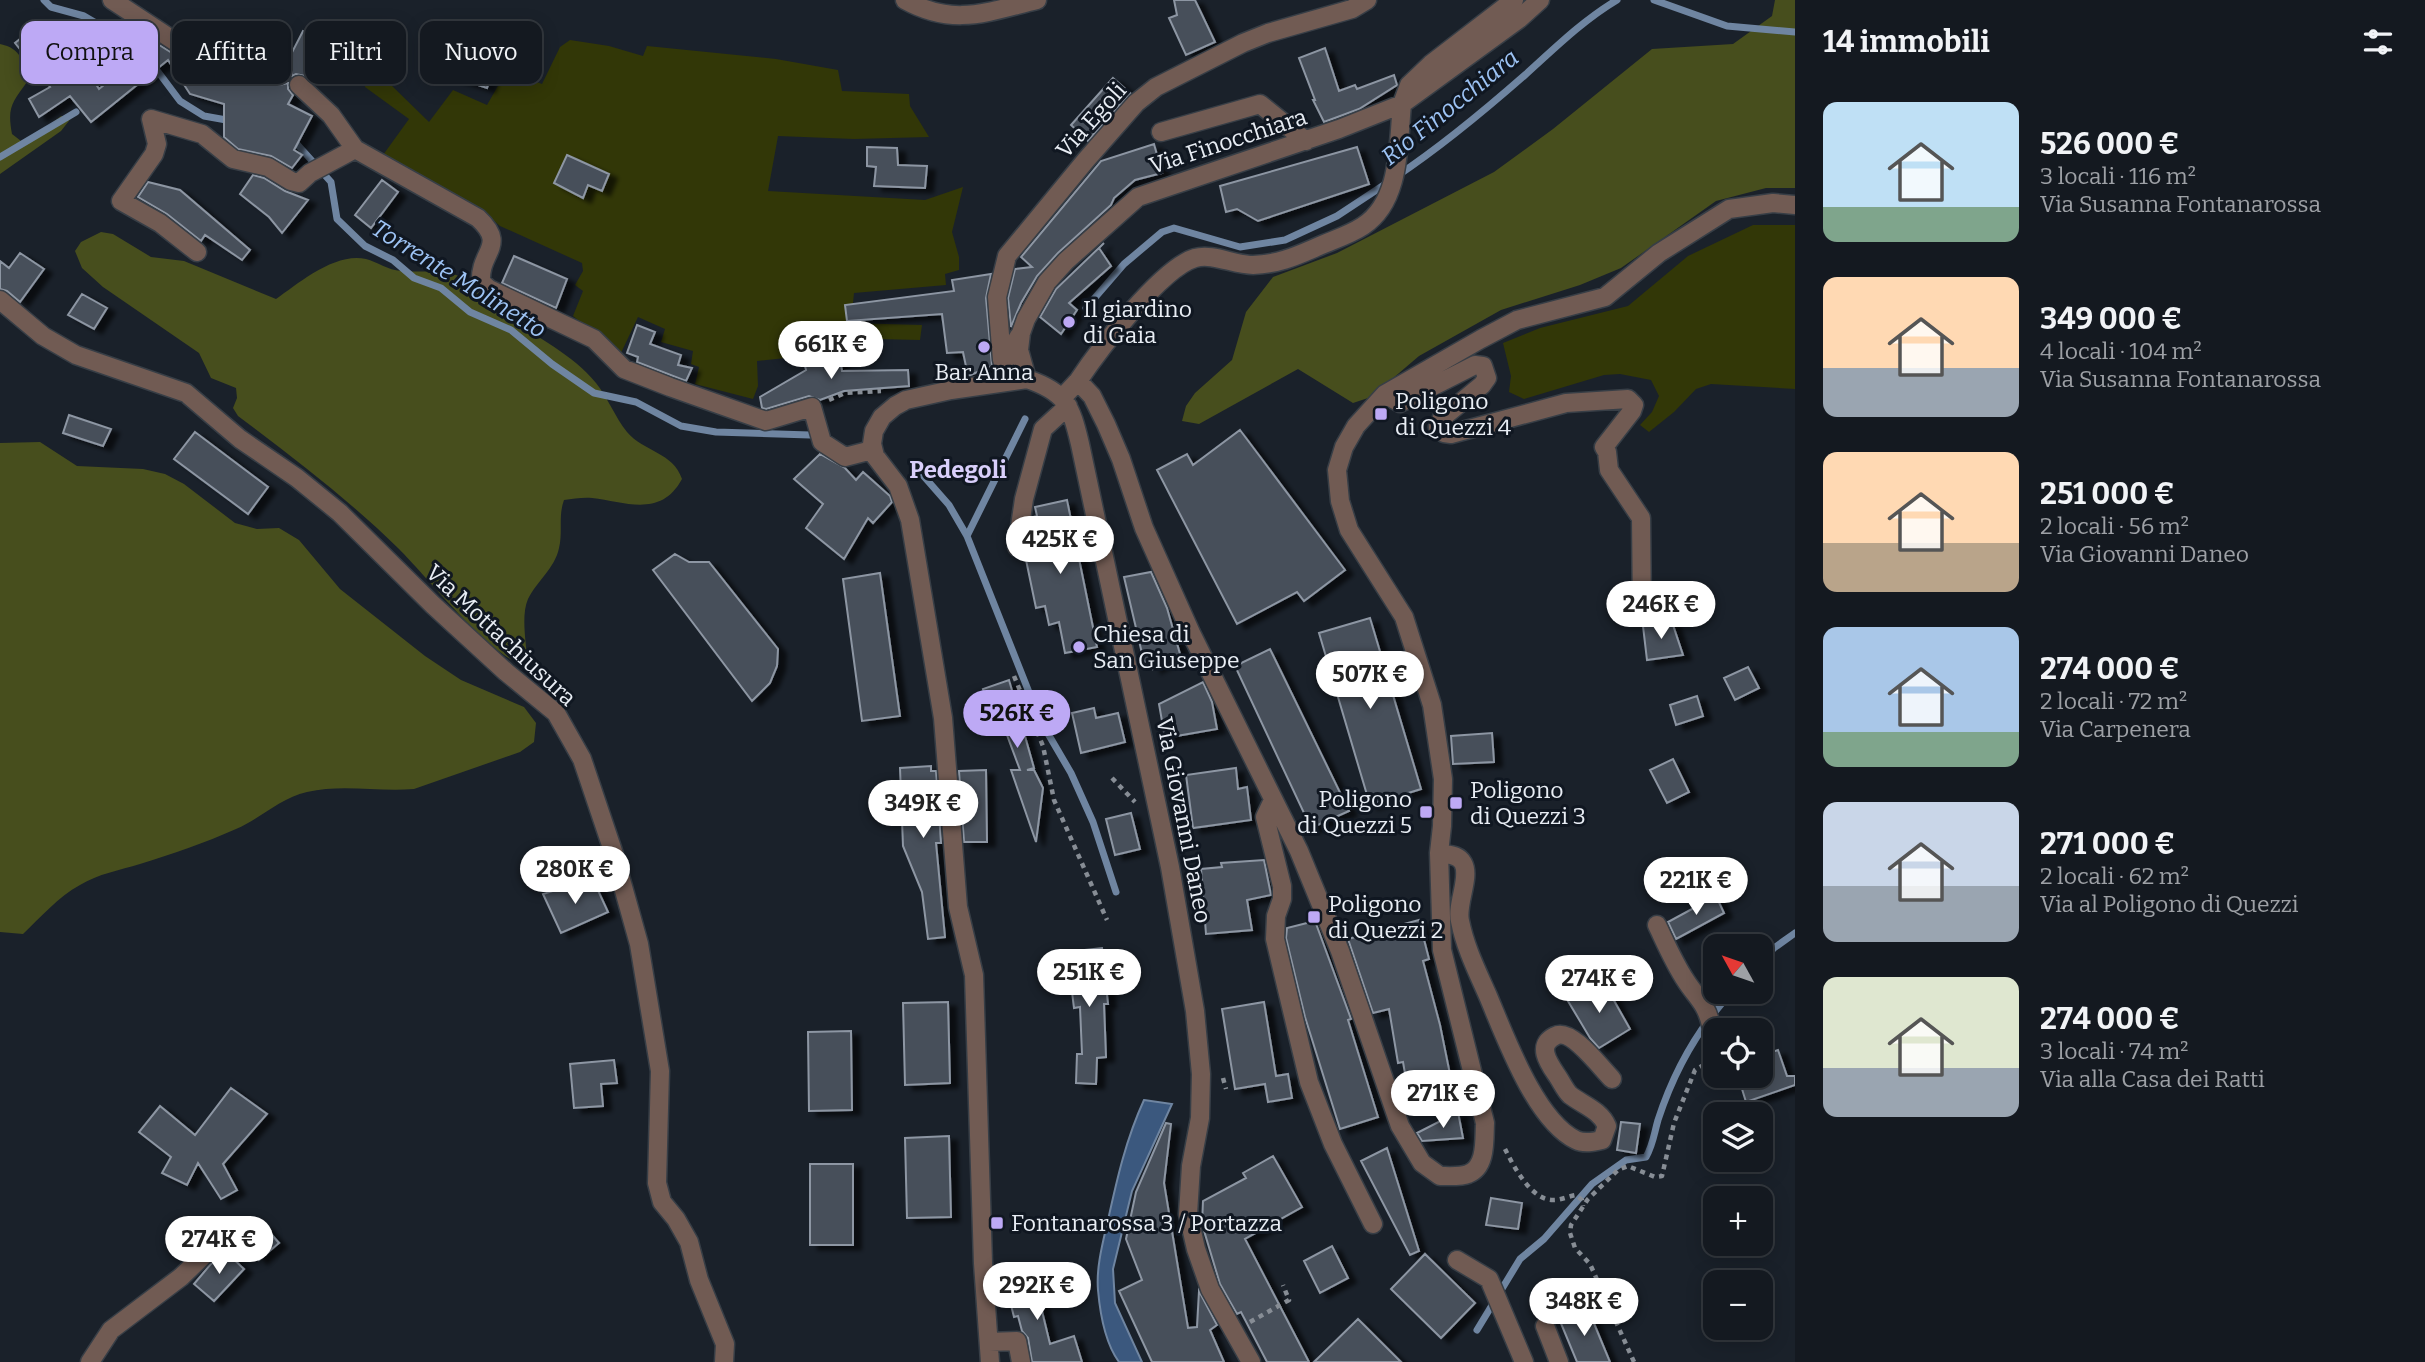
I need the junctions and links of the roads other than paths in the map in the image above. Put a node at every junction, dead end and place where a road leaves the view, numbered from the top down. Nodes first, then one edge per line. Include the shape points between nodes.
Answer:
1 (112, 0) edge
2 (905, 0) edge
3 (925, 0) edge
4 (1037, 0) edge
5 (1367, 0) edge
6 (1514, 0) edge
7 (1540, 0) edge
8 (939, 14) junction
9 (172, 39) edge
10 (299, 85) dead end
11 (1401, 113) junction
12 (1161, 132) dead end
13 (1306, 141) junction
14 (355, 149) junction
15 (1795, 205) edge
16 (197, 251) dead end
17 (0, 300) edge
18 (1021, 333) junction
19 (1027, 379) junction
20 (1078, 381) junction
21 (1385, 394) junction
22 (1066, 401) junction
23 (872, 450) junction
24 (1017, 547) dead end
25 (1642, 613) dead end
26 (1273, 800) junction
27 (1439, 853) junction
28 (1657, 925) dead end
29 (1709, 1018) dead end
30 (1612, 1079) dead end
31 (1373, 1224) dead end
32 (238, 1229) dead end
33 (1457, 1260) dead end
34 (1545, 1326) dead end
35 (989, 1342) junction
36 (90, 1362) edge
37 (724, 1362) edge
38 (990, 1362) edge
39 (1020, 1362) edge
40 (1251, 1362) edge
41 (1524, 1362) edge
42 (1559, 1362) edge

1 - 9 street
2 - 8 street
3 - 8 street
4 - 8 street via 966,16
5 - 18 street, Via Egoli via 1352,9 1243,43 1156,87 1136,103 1007,256 997,297 1002,360
6 - 11 street via 1409,85
7 - 11 street, Via Finocchiara via 1429,85
10 - 14 street via 331,115
11 - 13 street, Via Finocchiara
11 - 20 street via 1391,191 1385,205 1362,227 1283,262 1249,265 1205,257 1174,269
12 - 13 street via 1260,104
13 - 18 street, Via Finocchiara via 1138,197 1047,282
14 - 16 street via 299,183 268,167 233,159 202,134 151,119 155,154 121,201
14 - 23 street via 478,218 493,236 480,270 481,282 594,339 624,369 766,421 812,407 822,442 845,457
15 - 21 street via 1729,209 1659,253 1605,297 1517,320
17 - 37 street, Via Mottachiusura via 43,336 76,355 186,393 340,513 433,606 556,713 582,759 639,944 660,1071 657,1183 662,1202 689,1242 725,1344
18 - 19 street, Via Finocchiara via 1019,350
19 - 22 street
19 - 23 street via 906,400 888,411 874,431
20 - 22 street
20 - 26 street via 1092,396 1106,424 1144,528
21 - 25 street via 1400,403 1475,365 1483,366 1487,378 1482,385 1442,418 1438,427 1451,435 1566,403 1628,399 1634,405 1632,411 1604,447 1609,470 1641,518
21 - 27 street via 1344,447 1337,470 1340,501 1349,530 1404,617 1432,705 1443,779
22 - 24 street via 1043,429
22 - 40 street, Via Giovanni Daneo via 1080,444 1131,676 1195,1011 1200,1118 1188,1214 1210,1289
23 - 35 street via 898,486 910,520 943,718 958,906 974,975
26 - 27 street via 1340,951 1400,1126 1422,1164 1440,1176 1469,1174 1478,1165 1485,1123 1443,950
26 - 31 street via 1265,817 1282,886 1275,939 1281,965 1309,1082 1332,1144
27 - 30 street via 1457,856 1463,863 1459,916 1464,939 1515,1060 1558,1126 1584,1142 1602,1140 1607,1126 1596,1111 1568,1093 1546,1059 1547,1041 1557,1034 1573,1037
28 - 29 street
32 - 36 street via 111,1330
33 - 41 street via 1489,1279
34 - 42 street
35 - 38 street
35 - 39 street via 1017,1341

